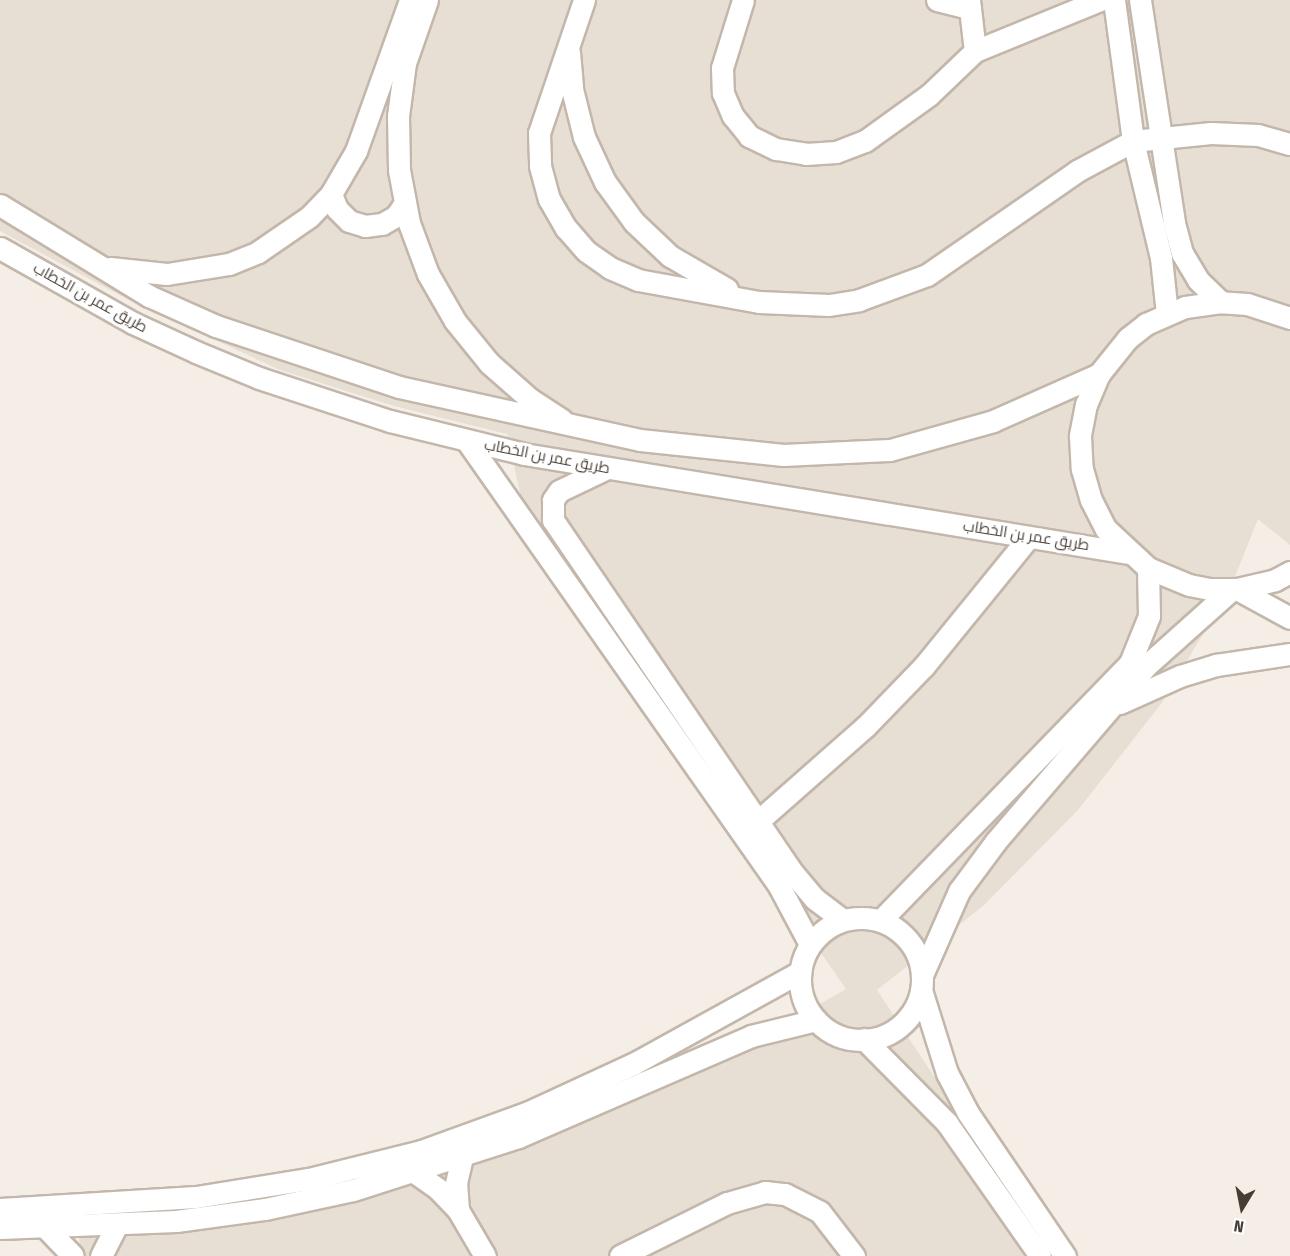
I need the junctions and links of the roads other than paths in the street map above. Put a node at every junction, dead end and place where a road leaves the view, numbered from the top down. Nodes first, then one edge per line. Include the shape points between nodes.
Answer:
1 (410, 0) edge
2 (427, 0) edge
3 (584, 0) edge
4 (743, 0) edge
5 (937, 0) edge
6 (1100, 0) edge
7 (1114, 0) edge
8 (1140, 0) edge
9 (970, 4) edge
10 (569, 39) junction
11 (975, 51) junction
12 (1159, 140) junction
13 (1133, 141) junction
14 (1290, 144) edge
15 (331, 194) junction
16 (405, 203) junction
17 (0, 205) edge
18 (0, 248) edge
19 (101, 266) junction
20 (759, 302) junction
21 (1221, 302) junction
22 (1167, 314) junction
23 (1290, 318) edge
24 (1099, 374) junction
25 (575, 428) junction
26 (467, 441) junction
27 (606, 468) junction
28 (1029, 537) junction
29 (1128, 553) junction
30 (1148, 568) junction
31 (1290, 572) edge
32 (1234, 589) junction
33 (1290, 618) edge
34 (1290, 654) edge
35 (1112, 708) junction
36 (757, 822) junction
37 (843, 920) junction
38 (880, 921) junction
39 (810, 944) junction
40 (800, 972) junction
41 (921, 983) junction
42 (816, 1020) junction
43 (864, 1040) junction
44 (462, 1156) junction
45 (414, 1172) junction
46 (0, 1209) edge
47 (458, 1210) junction
48 (117, 1225) junction
49 (0, 1228) edge
50 (47, 1229) junction
51 (658, 1248) edge
52 (1032, 1253) edge
53 (72, 1256) edge
54 (101, 1256) edge
55 (485, 1256) edge
56 (620, 1256) edge
57 (854, 1256) edge
58 (1065, 1256) edge

1 - 15 street via 375,105
2 - 16 street via 405,63 398,116 399,170
3 - 10 street
4 - 11 street via 722,68 723,93 733,116 749,136 776,149 806,154 836,152 865,141 929,95
5 - 9 street
6 - 11 street
7 - 13 street
8 - 12 street
9 - 11 street
10 - 20 street via 572,89 584,137 605,182 634,222 670,256 712,283
10 - 20 street via 539,133 549,199 566,228 602,262 638,280
12 - 13 street
12 - 14 street via 1211,133 1258,135
12 - 21 street via 1182,253 1198,280
13 - 20 street via 1068,177 927,274 889,292 829,305
13 - 22 street via 1161,258
15 - 16 street via 337,210 349,221 365,226 381,224 396,216
15 - 19 street via 285,237 229,264 167,274
16 - 25 street via 428,274 455,321 489,363 530,399
17 - 19 street, طريق عمر بن الخطاب
18 - 26 street, طريق عمر بن الخطاب via 133,323 206,356 324,401
19 - 25 street, طريق عمر بن الخطاب via 149,296 206,322 300,356 399,387
21 - 22 street
21 - 23 street via 1247,304
22 - 24 street via 1128,338
24 - 25 street, طريق عمر بن الخطاب via 960,433 855,455 711,449
24 - 29 street via 1086,404 1080,436 1082,469 1101,519
26 - 27 street, طريق عمر بن الخطاب
26 - 39 street via 779,886
27 - 28 street, طريق عمر بن الخطاب
27 - 36 street via 559,491 551,510 553,520
28 - 29 street, طريق عمر بن الخطاب
28 - 36 street via 924,666 866,726
29 - 30 street
30 - 32 street via 1189,585
30 - 38 street via 1149,616 1130,663
31 - 32 street via 1275,580
32 - 33 street
32 - 35 street via 1165,646
34 - 35 street via 1216,665
35 - 41 street via 976,865 945,918
36 - 37 street via 804,887
37 - 38 street
37 - 39 street
38 - 41 street via 909,942
39 - 40 street
40 - 42 street via 802,998
40 - 46 street via 633,1064 529,1112 421,1151 309,1179 196,1197
41 - 43 street via 910,1015 901,1024
41 - 58 street via 947,1073 968,1113
42 - 43 street via 838,1035
42 - 44 street via 780,1027 715,1049 582,1110
43 - 52 street via 946,1122
44 - 45 street
44 - 47 street via 456,1183
45 - 47 street via 438,1188
45 - 48 street via 265,1209
47 - 55 street
48 - 50 street
48 - 54 street
49 - 50 street
50 - 53 street
51 - 56 street
51 - 57 street via 746,1195 765,1191 795,1197 820,1212

